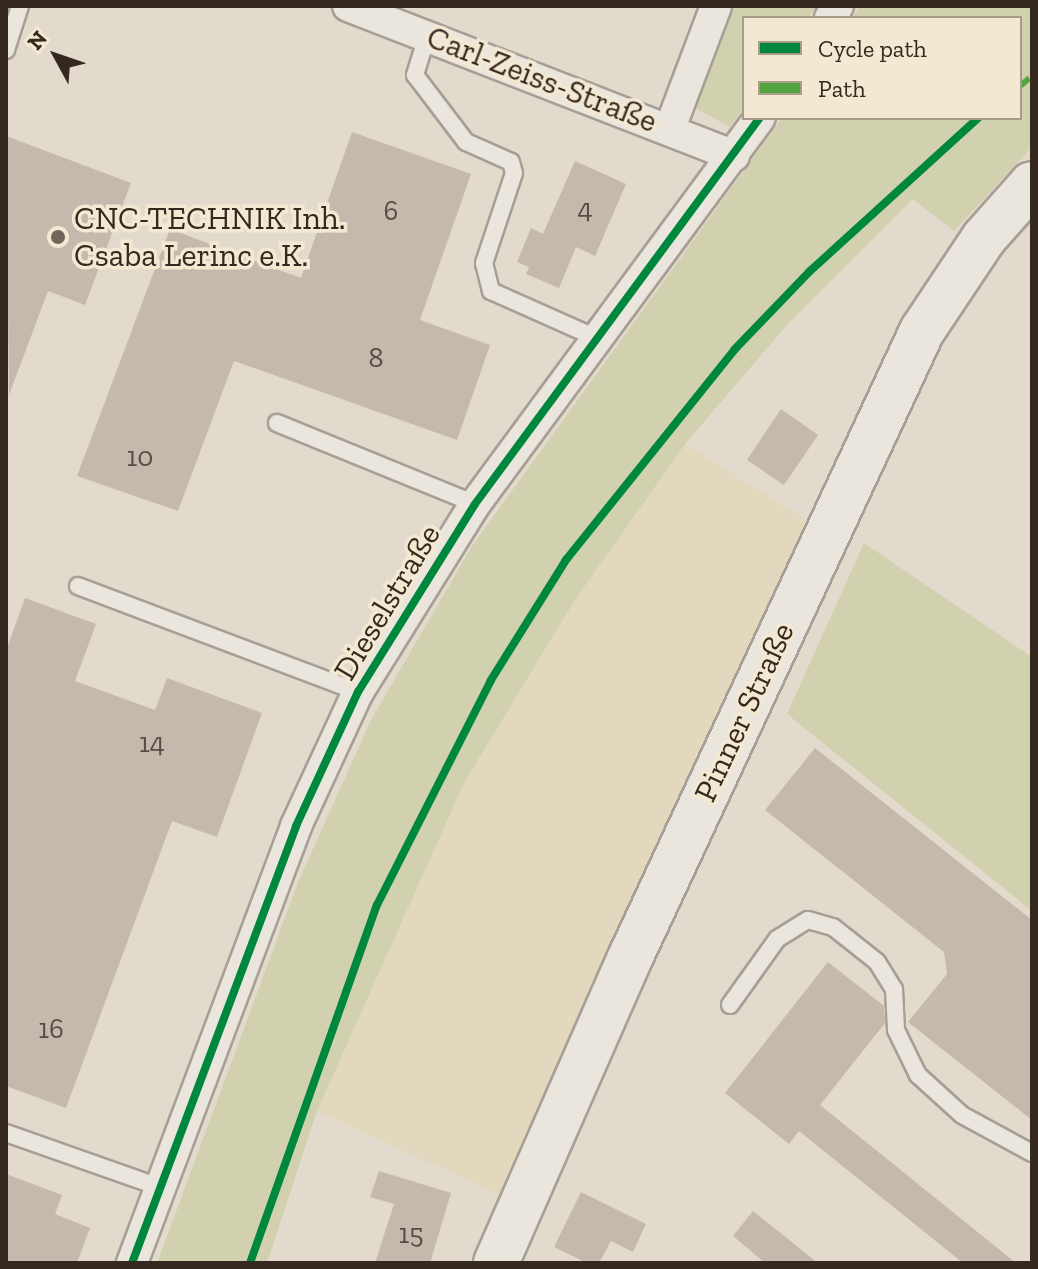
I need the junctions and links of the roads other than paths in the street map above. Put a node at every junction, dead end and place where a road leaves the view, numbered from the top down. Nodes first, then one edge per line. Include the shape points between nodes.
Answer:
1 (20, 6) edge
2 (348, 6) edge
3 (716, 6) edge
4 (427, 36) junction
5 (6, 50) edge
6 (759, 120) edge
7 (670, 128) junction
8 (734, 156) junction
9 (1032, 184) edge
10 (599, 339) junction
11 (277, 423) dead end
12 (475, 504) junction
13 (78, 586) dead end
14 (358, 692) junction
15 (730, 1005) dead end
16 (6, 1133) edge
17 (1032, 1153) edge
18 (162, 1188) junction
19 (132, 1263) edge
20 (496, 1263) edge

1 - 5 lane
2 - 4 street, Carl-Zeiss-Straße
3 - 7 street
4 - 7 street, Carl-Zeiss-Straße
4 - 10 lane via 415,75 466,142 511,162 514,173 484,263 491,291
6 - 8 street, Dieselstraße
7 - 8 street, Carl-Zeiss-Straße
8 - 10 street, Dieselstraße
9 - 20 street, Pinner Straße via 984,238 922,331 630,958
10 - 12 street, Dieselstraße
11 - 12 lane
12 - 14 street, Dieselstraße
13 - 14 lane
14 - 18 street, Dieselstraße via 296,826
15 - 17 lane via 777,939 808,920 833,927 877,962 894,989 896,1030 918,1075 962,1115
16 - 18 lane
18 - 19 street, Dieselstraße

